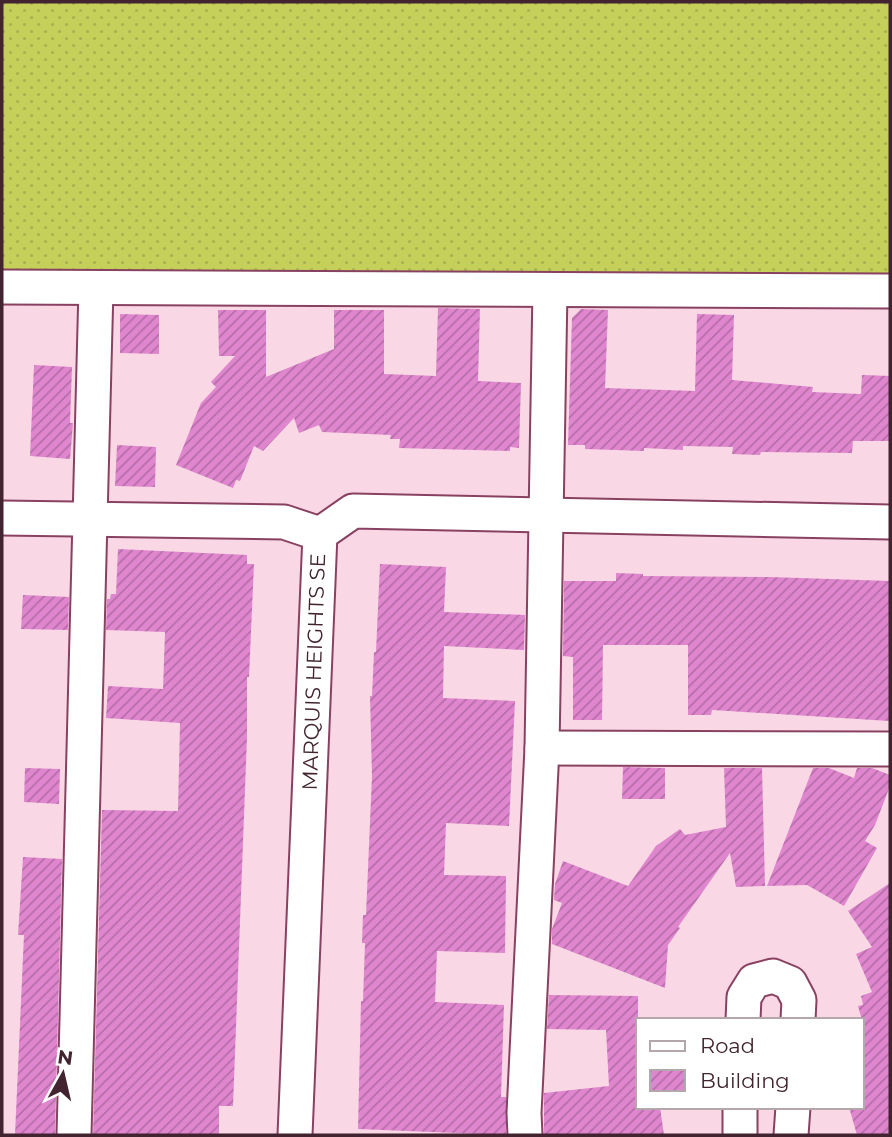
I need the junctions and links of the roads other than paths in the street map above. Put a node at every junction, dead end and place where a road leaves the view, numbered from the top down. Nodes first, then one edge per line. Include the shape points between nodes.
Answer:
1 (2, 287) edge
2 (96, 288) junction
3 (550, 290) junction
4 (890, 291) edge
5 (547, 515) junction
6 (2, 518) edge
7 (91, 520) junction
8 (890, 522) edge
9 (320, 534) junction
10 (542, 748) junction
11 (890, 749) edge
12 (743, 1018) edge
13 (798, 1018) edge
14 (740, 1109) edge
15 (793, 1109) edge
16 (74, 1135) edge
17 (295, 1135) edge
18 (525, 1135) edge
19 (740, 1135) edge
20 (791, 1135) edge

1 - 2 street
2 - 3 street
2 - 7 street
3 - 4 street
3 - 5 street
5 - 8 street, MARQUIS HEIGHTS SE
5 - 9 street, MARQUIS HEIGHTS SE via 353,512
5 - 10 street
6 - 7 street
7 - 9 street via 284,522
7 - 16 street
9 - 17 street, MARQUIS HEIGHTS SE
10 - 11 street
10 - 18 street
12 - 13 street via 744,997 754,981 773,976 790,983 799,1000
14 - 19 street
15 - 20 street

